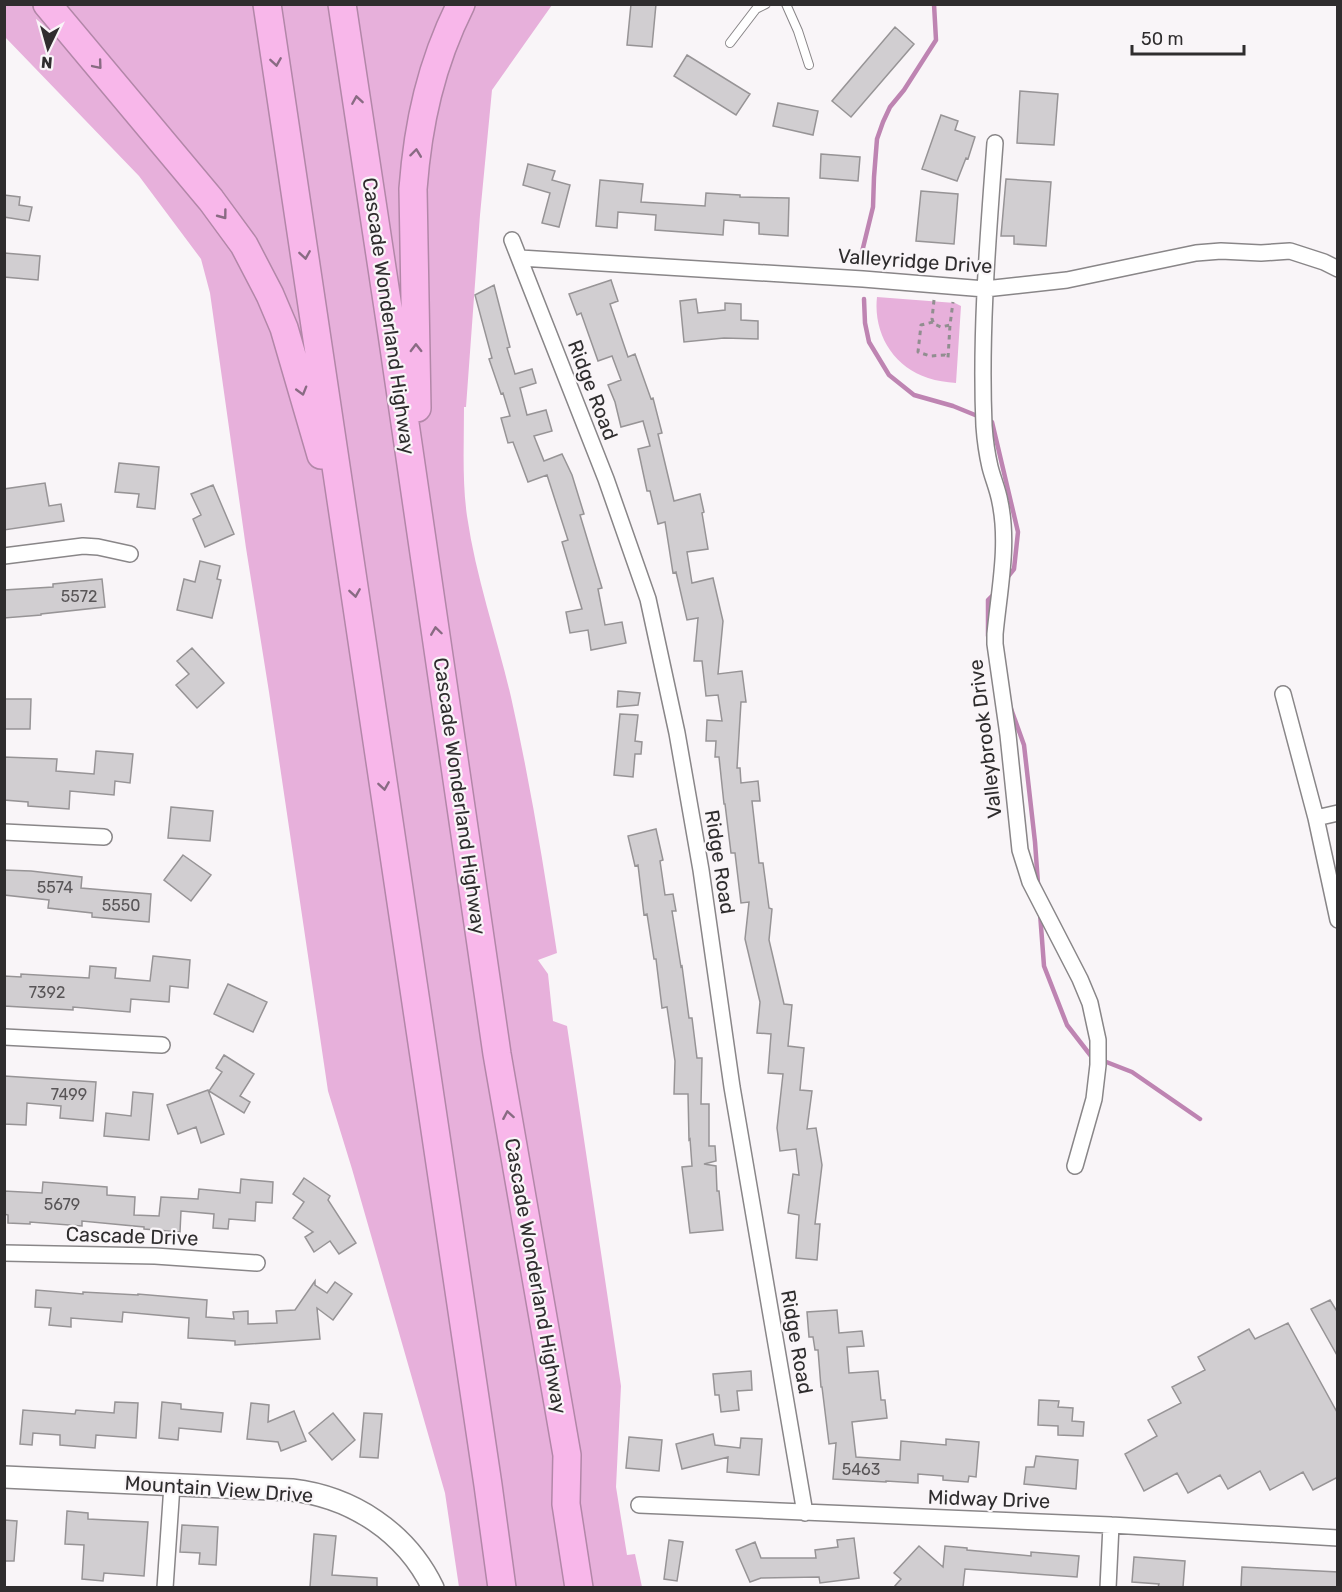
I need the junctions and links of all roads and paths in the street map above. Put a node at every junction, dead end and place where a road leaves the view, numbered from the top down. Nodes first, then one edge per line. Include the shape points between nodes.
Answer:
1 (47, 4) edge
2 (267, 4) edge
3 (342, 4) edge
4 (461, 4) edge
5 (765, 4) edge
6 (786, 4) edge
7 (730, 43) dead end
8 (809, 65) dead end
9 (995, 144) dead end
10 (512, 240) dead end
11 (520, 258) junction
12 (1338, 268) edge
13 (985, 289) junction
14 (934, 300) dead end
15 (953, 302) dead end
16 (933, 322) junction
17 (950, 325) junction
18 (418, 511) junction
19 (348, 551) junction
20 (130, 554) dead end
21 (4, 556) edge
22 (1283, 694) dead end
23 (1338, 813) edge
24 (1316, 818) junction
25 (4, 832) edge
26 (104, 837) dead end
27 (1338, 920) edge
28 (4, 1037) edge
29 (162, 1046) dead end
30 (1076, 1166) dead end
31 (4, 1253) edge
32 (257, 1263) dead end
33 (567, 1455) junction
34 (4, 1477) edge
35 (172, 1485) junction
36 (488, 1485) junction
37 (639, 1505) dead end
38 (805, 1513) junction
39 (1111, 1525) junction
40 (1338, 1538) edge
41 (165, 1587) edge
42 (433, 1587) edge
43 (487, 1587) edge
44 (502, 1587) edge
45 (579, 1587) edge
46 (597, 1587) edge
47 (1108, 1587) edge

1 -> 19 highway via 212,200 257,268 284,328
2 -> 19 highway
18 -> 3 highway, Cascade Wonderland Highway
18 -> 4 highway via 413,189 422,114 432,74
5 - 7 lane via 756,9
6 - 8 lane
9 - 13 street, Valleybrook Drive
10 - 11 street, Ridge Road
11 - 13 street, Valleyridge Drive
11 - 38 street, Ridge Road via 648,598 701,870 732,1087
12 - 13 street, Valleyridge Drive via 1290,251 1196,253 1066,280
13 - 30 street, Valleybrook Drive via 984,429 1000,502 1004,548 995,644 1018,842 1030,882 1090,1003 1098,1040 1094,1099
14 - 16 path
15 - 17 path
16 - 17 path via 941,327
16 - 17 path via 921,325 918,352 930,356 948,358
33 -> 18 highway, Cascade Wonderland Highway via 497,1054
19 -> 36 highway
20 - 21 street via 83,546
22 - 24 street
23 - 24 street
24 - 27 street
25 - 26 street
28 - 29 street
31 - 32 street, Cascade Drive
33 - 45 highway, Cascade Wonderland Highway via 566,1504
33 - 46 highway
34 - 35 street, Mountain View Drive
35 - 41 street
35 - 42 street, Mountain View Drive via 292,1490 346,1504 374,1519 399,1540
36 - 43 highway
36 - 44 highway
37 - 38 street, Midway Drive
38 - 39 street, Midway Drive
39 - 40 street, Midway Drive
39 - 47 street

